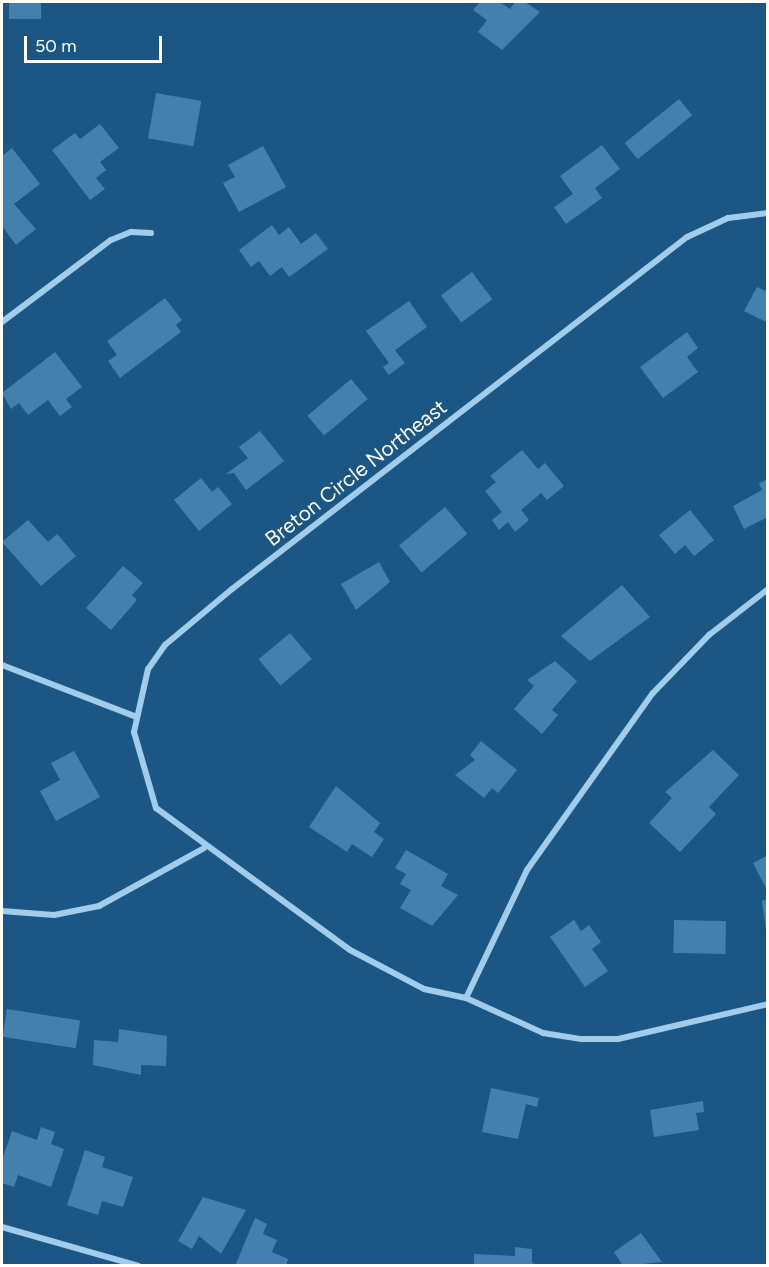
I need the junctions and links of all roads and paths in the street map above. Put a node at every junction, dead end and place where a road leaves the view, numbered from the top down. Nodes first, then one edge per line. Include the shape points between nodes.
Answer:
1 (768, 213) edge
2 (151, 233) dead end
3 (2, 322) edge
4 (768, 589) edge
5 (2, 665) edge
6 (134, 716) junction
7 (204, 848) junction
8 (2, 911) edge
9 (466, 998) junction
10 (768, 1004) edge
11 (2, 1227) edge
12 (139, 1266) edge

1 - 6 street, Breton Circle Northeast via 728,218 687,237 232,589 165,645 148,669
2 - 3 street via 131,232 111,240
4 - 9 street via 709,635 646,702 527,870
5 - 6 street
6 - 7 street, Breton Circle Northeast via 143,772 156,808
7 - 8 street via 99,906 54,915
7 - 9 street, Breton Circle Northeast via 350,950 424,989
9 - 10 street, Breton Circle Northeast via 543,1033 594,1039 618,1039
11 - 12 street

